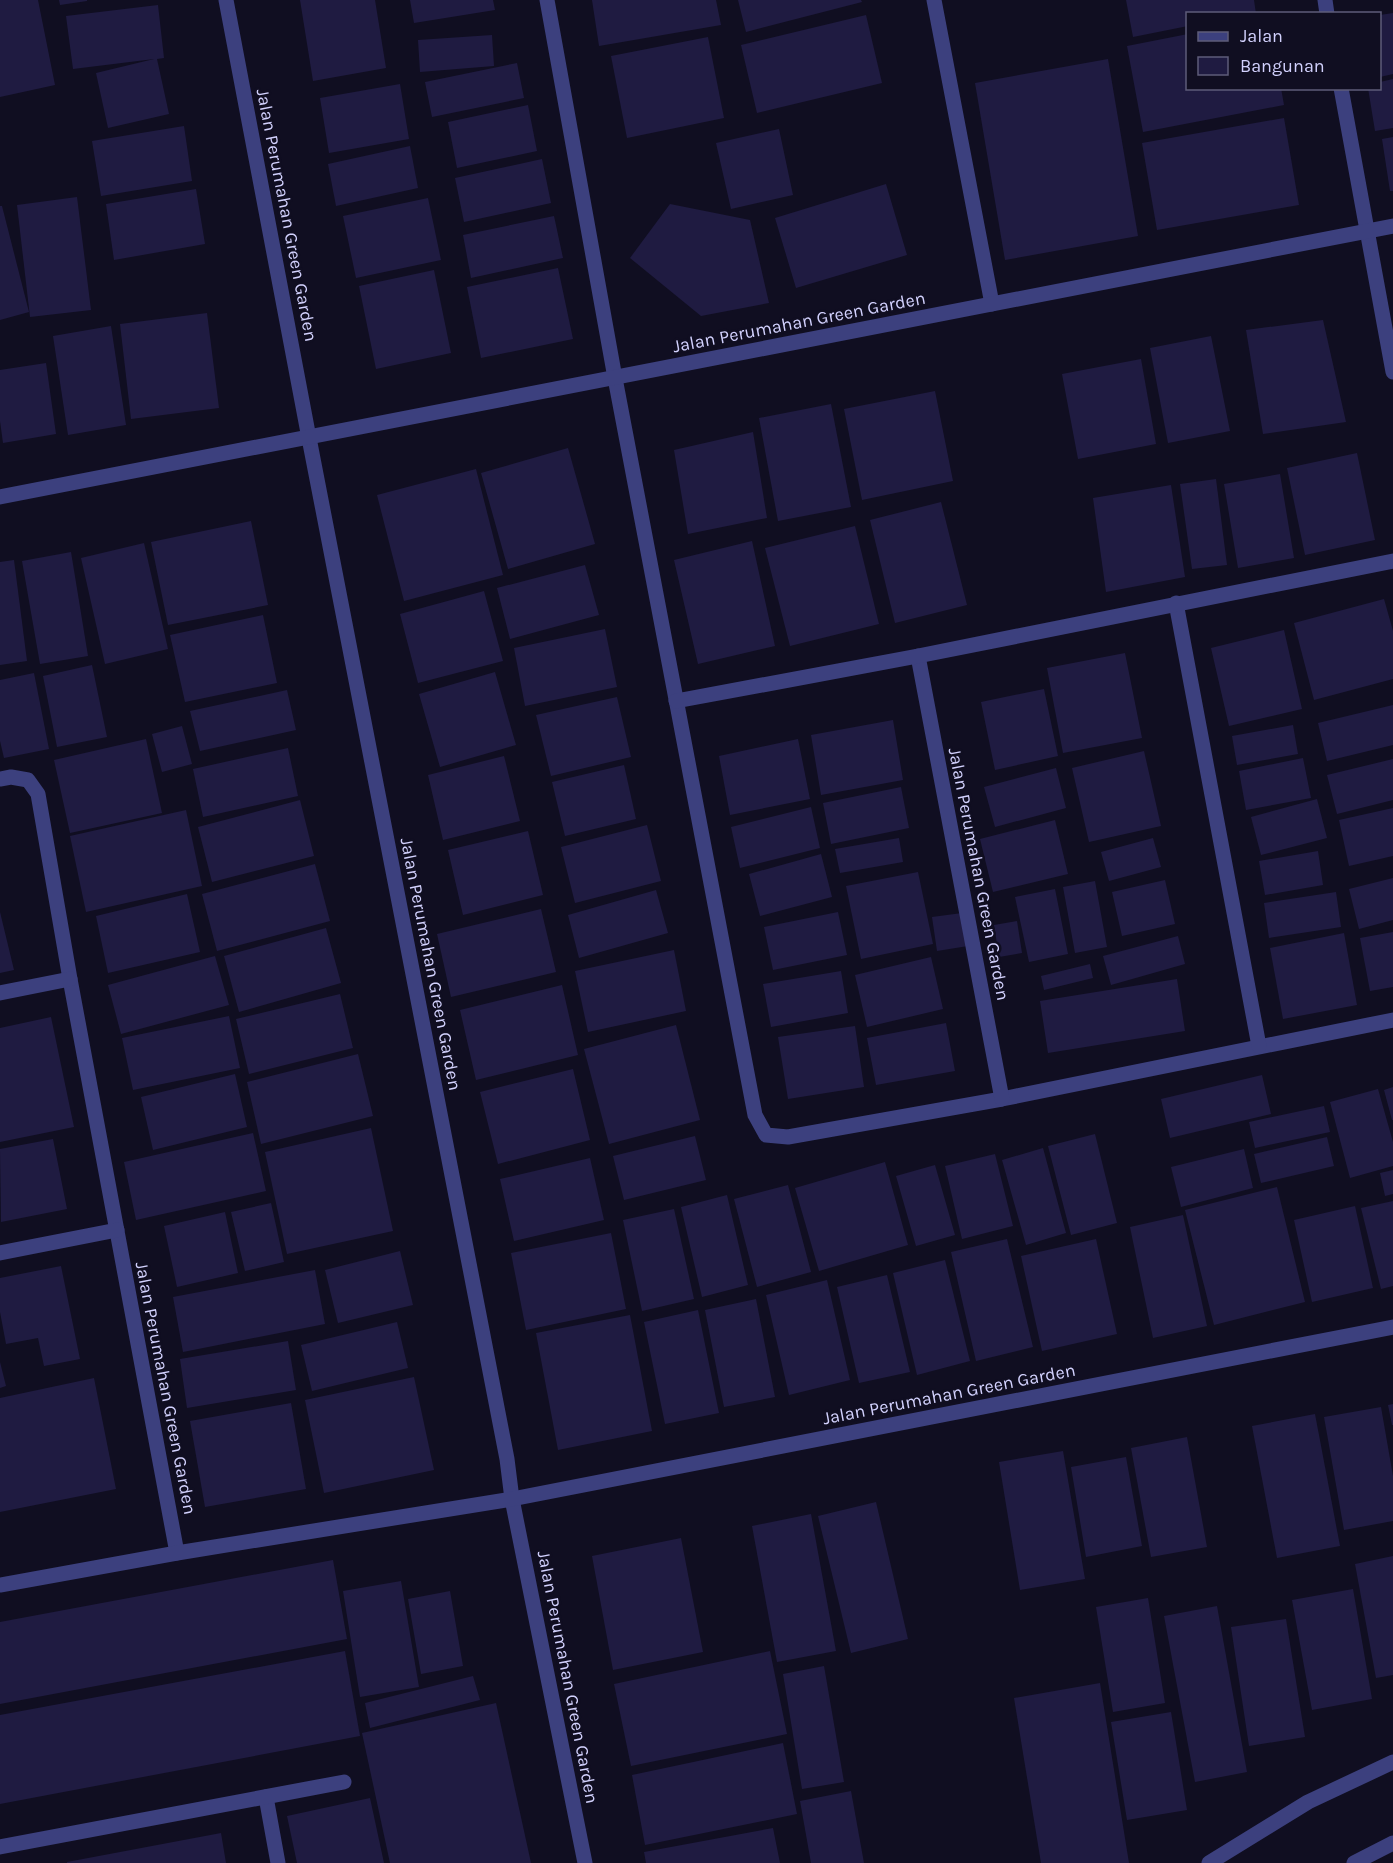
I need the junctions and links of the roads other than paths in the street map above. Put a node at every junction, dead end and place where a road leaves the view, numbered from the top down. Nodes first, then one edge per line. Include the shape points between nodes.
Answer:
1 (226, 0) edge
2 (547, 0) edge
3 (934, 0) edge
4 (1341, 90) edge
5 (1393, 226) edge
6 (1366, 231) junction
7 (992, 304) junction
8 (1393, 372) edge
9 (615, 378) junction
10 (309, 438) junction
11 (0, 497) edge
12 (1393, 561) edge
13 (1176, 603) junction
14 (918, 656) junction
15 (676, 701) junction
16 (0, 779) edge
17 (70, 979) junction
18 (0, 993) edge
19 (1393, 1020) edge
20 (1259, 1046) junction
21 (1002, 1099) junction
22 (117, 1230) junction
23 (0, 1253) edge
24 (1393, 1327) edge
25 (513, 1499) junction
26 (177, 1553) junction
27 (0, 1585) edge
28 (1393, 1762) edge
29 (344, 1782) dead end
30 (266, 1797) junction
31 (1393, 1843) edge
32 (0, 1847) edge
33 (278, 1863) edge
34 (585, 1863) edge
35 (1209, 1863) edge
36 (1354, 1863) edge

1 - 10 street, Jalan Perumahan Green Garden
2 - 9 street
3 - 7 street
4 - 6 street
5 - 6 street, Jalan Perumahan Green Garden
6 - 7 street, Jalan Perumahan Green Garden
6 - 8 street
7 - 9 street, Jalan Perumahan Green Garden
9 - 10 street, Jalan Perumahan Green Garden
9 - 15 street
10 - 11 street, Jalan Perumahan Green Garden
10 - 25 street, Jalan Perumahan Green Garden
12 - 13 street
13 - 14 street
13 - 20 street
14 - 15 street
14 - 21 street, Jalan Perumahan Green Garden
15 - 21 street via 755,1115 766,1135 788,1137
16 - 17 street, Jalan Perumahan Green Garden via 28,780 38,794
17 - 18 street
17 - 22 street, Jalan Perumahan Green Garden
19 - 20 street
20 - 21 street
22 - 23 street
22 - 26 street, Jalan Perumahan Green Garden
24 - 25 street, Jalan Perumahan Green Garden
25 - 26 street, Jalan Perumahan Green Garden
25 - 34 street, Jalan Perumahan Green Garden
26 - 27 street, Jalan Perumahan Green Garden
28 - 35 street via 1308,1802
29 - 30 street
30 - 32 street
30 - 33 street
31 - 36 street

